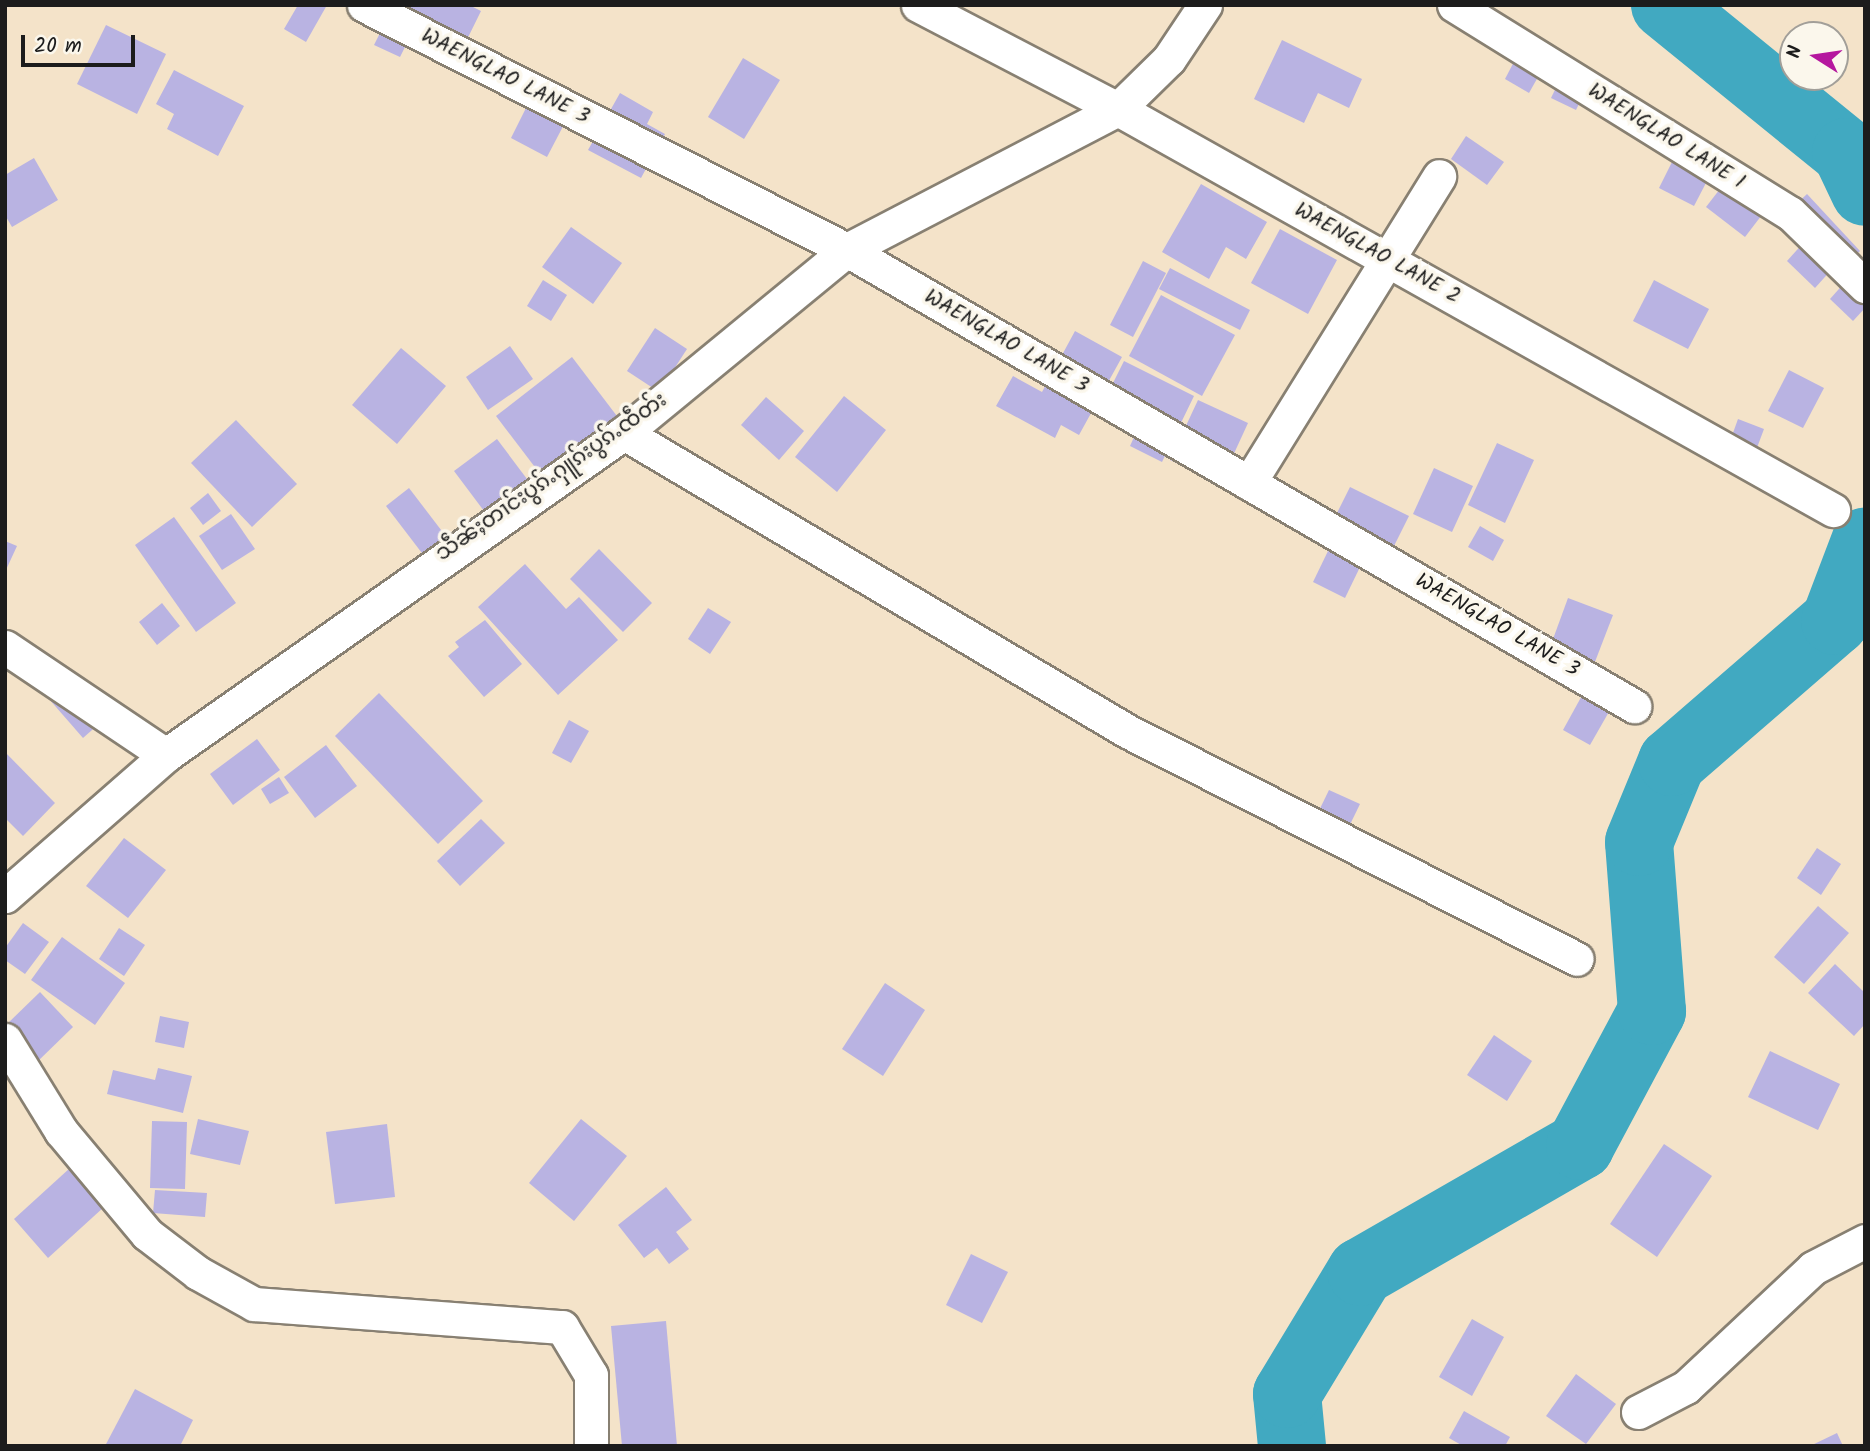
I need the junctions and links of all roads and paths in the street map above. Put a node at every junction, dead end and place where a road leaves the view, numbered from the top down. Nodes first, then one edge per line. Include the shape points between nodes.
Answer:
1 (364, 5) edge
2 (918, 5) edge
3 (1205, 5) edge
4 (1454, 5) edge
5 (1118, 109) junction
6 (1439, 176) dead end
7 (847, 250) junction
8 (1389, 261) junction
9 (1865, 286) edge
10 (624, 433) junction
11 (1249, 483) junction
12 (1833, 510) dead end
13 (5, 647) edge
14 (1634, 706) dead end
15 (166, 755) junction
16 (5, 896) edge
17 (1577, 959) dead end
18 (5, 1040) edge
19 (1865, 1241) edge
20 (1638, 1412) dead end
21 (591, 1446) edge

1 - 7 street, WAENGLAO LANE 3
2 - 5 street, WAENGLAO LANE 2
3 - 5 street, သဵၼ်ႈတၢင်းပွၵ်ႉႁူၵ်းပွၵ်ႉၸဵတ်း via 1169,59
4 - 9 street, WAENGLAO LANE 1 via 1790,213
5 - 7 street, သဵၼ်ႈတၢင်းပွၵ်ႉႁူၵ်းပွၵ်ႉၸဵတ်း
5 - 8 street, WAENGLAO LANE 2
6 - 8 street
7 - 10 street, သဵၼ်ႈတၢင်းပွၵ်ႉႁူၵ်းပွၵ်ႉၸဵတ်း
7 - 11 street, WAENGLAO LANE 3
8 - 11 street
8 - 12 street, WAENGLAO LANE 2
10 - 15 street, သဵၼ်ႈတၢင်းပွၵ်ႉႁူၵ်းပွၵ်ႉၸဵတ်း
10 - 17 street via 1127,731
11 - 14 street, WAENGLAO LANE 3
13 - 15 street
15 - 16 street, သဵၼ်ႈတၢင်းပွၵ်ႉႁူၵ်းပွၵ်ႉၸဵတ်း
18 - 21 street via 61,1131 147,1234 198,1273 254,1304 562,1327 591,1375
19 - 20 street via 1813,1268 1686,1387

